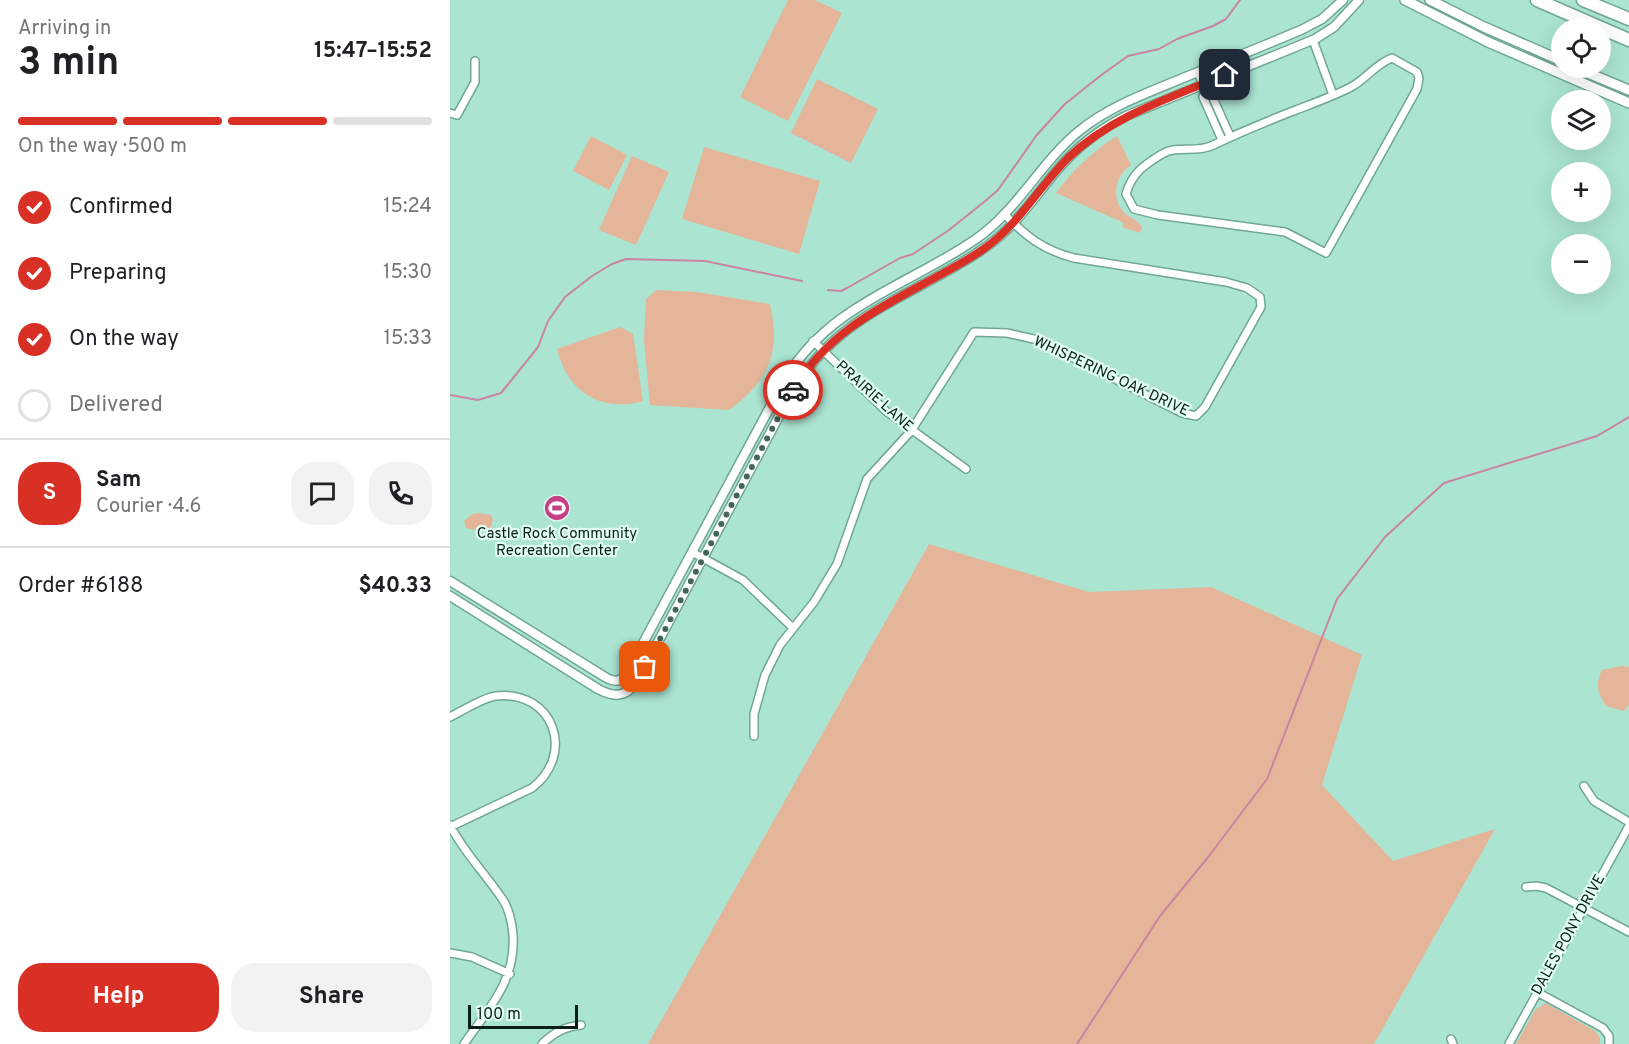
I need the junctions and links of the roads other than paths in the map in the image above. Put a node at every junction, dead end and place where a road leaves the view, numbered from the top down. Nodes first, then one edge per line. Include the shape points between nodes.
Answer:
1 (1343, 0) edge
2 (1359, 0) edge
3 (1405, 0) edge
4 (1430, 0) edge
5 (1537, 0) edge
6 (1583, 0) edge
7 (1629, 19) edge
8 (1313, 40) junction
9 (1629, 40) edge
10 (1551, 56) edge
11 (475, 61) dead end
12 (1198, 72) junction
13 (1600, 78) edge
14 (1204, 87) junction
15 (1629, 90) edge
16 (1333, 95) junction
17 (1629, 103) edge
18 (450, 113) edge
19 (1230, 136) junction
20 (1222, 140) junction
21 (1004, 214) junction
22 (1013, 223) junction
23 (813, 342) junction
24 (822, 350) junction
25 (911, 431) junction
26 (966, 469) dead end
27 (692, 552) junction
28 (704, 558) junction
29 (450, 581) edge
30 (450, 596) edge
31 (793, 628) junction
32 (450, 717) edge
33 (754, 736) dead end
34 (1584, 786) dead end
35 (1629, 824) edge
36 (450, 826) edge
37 (1526, 887) dead end
38 (1583, 907) junction
39 (1629, 932) edge
40 (450, 953) edge
41 (510, 974) junction
42 (1537, 992) junction
43 (581, 1025) dead end
44 (464, 1044) edge
45 (542, 1044) edge
46 (1509, 1044) edge
47 (1609, 1044) edge

1 - 12 street via 1313,24
2 - 8 street via 1334,27
3 - 17 main road via 1480,38
4 - 10 main road
5 - 9 highway
6 - 7 highway
8 - 14 street
8 - 16 street
11 - 18 street via 475,82 457,115
12 - 14 street
12 - 21 street via 1131,100 1089,123 1053,156
13 - 15 main road
14 - 19 street
14 - 20 street via 1203,97
14 - 22 street via 1126,116 1096,135 1066,160
16 - 19 street
16 - 20 street via 1392,58 1417,72 1419,78 1418,89 1326,253 1285,232 1134,209 1126,194 1131,179 1145,165 1164,152 1208,147
19 - 20 street
21 - 22 street, WHISPERING OAK DRIVE
21 - 23 street via 962,248 839,318
22 - 24 street via 983,250 861,319
22 - 25 street, WHISPERING OAK DRIVE via 1052,252 1226,282 1247,288 1260,297 1261,306 1196,416 1182,413 1038,340 1007,333 974,332
23 - 24 street, PRAIRIE LANE
23 - 27 street via 784,380
24 - 25 street, PRAIRIE LANE
24 - 28 street via 792,392
25 - 26 street, PRAIRIE LANE
25 - 31 street, WHISPERING OAK DRIVE via 867,479 837,564
27 - 28 street
27 - 29 street via 627,674 618,681 604,677
28 - 30 street via 636,683 621,695 612,696 598,689
28 - 31 street via 752,587
31 - 33 street, WHISPERING OAK DRIVE via 765,675 754,714
32 - 36 street via 494,696 519,697 541,708 551,723 556,744 553,762 532,788
34 - 35 street via 1594,801
35 - 38 street, DALES PONY DRIVE
36 - 41 street via 505,902 513,926
37 - 38 street via 1546,888
38 - 39 street
38 - 42 street, DALES PONY DRIVE
40 - 41 street via 472,957
41 - 44 street
42 - 46 street, DALES PONY DRIVE
42 - 47 street via 1603,1028
43 - 45 street via 566,1027

